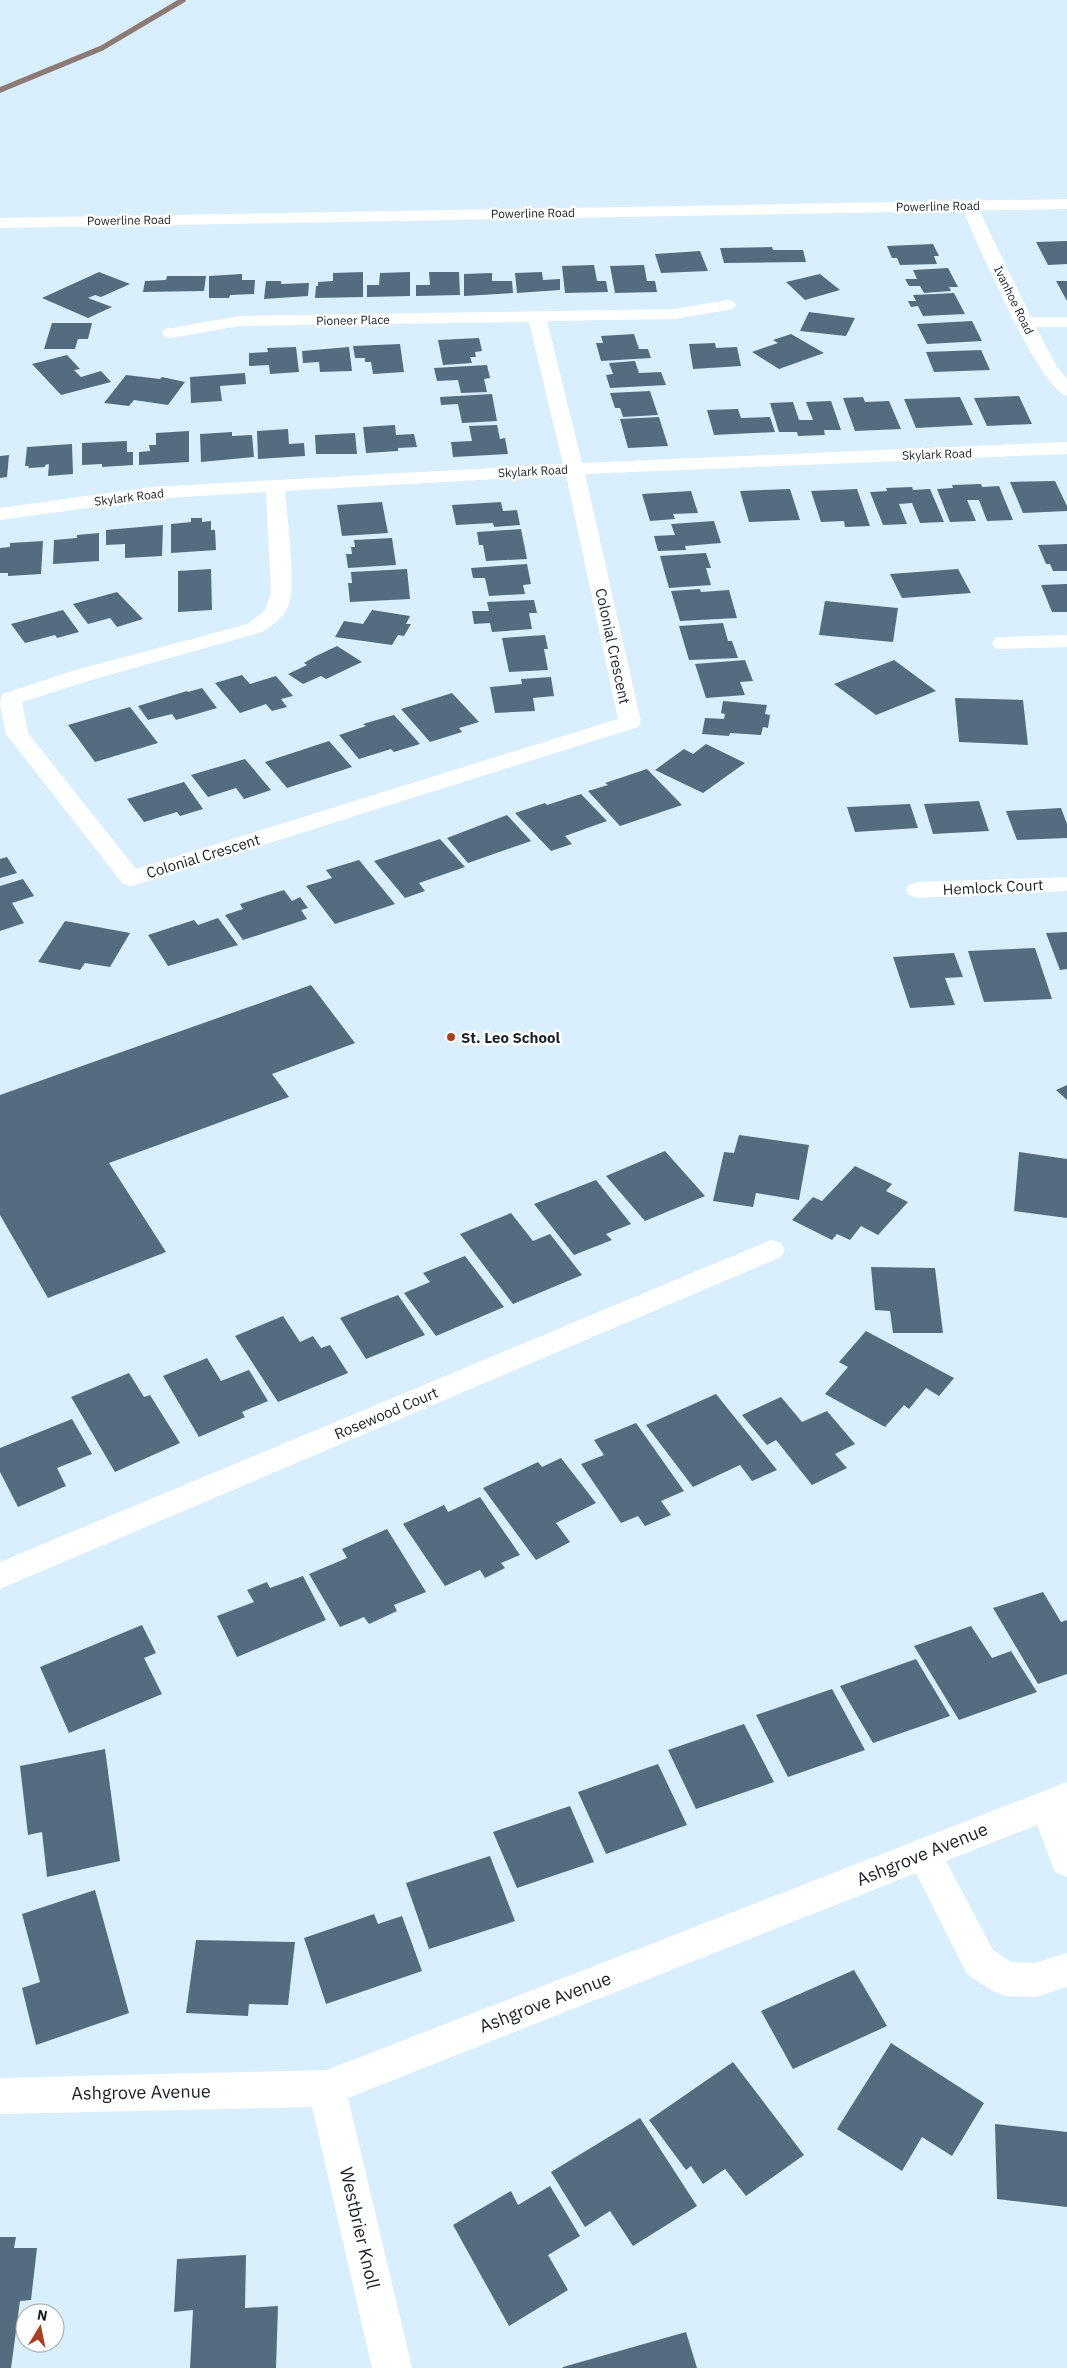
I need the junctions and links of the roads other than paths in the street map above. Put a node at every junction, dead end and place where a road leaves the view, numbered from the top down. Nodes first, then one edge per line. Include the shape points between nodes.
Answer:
1 (1067, 204) edge
2 (969, 206) junction
3 (0, 222) edge
4 (728, 305) dead end
5 (536, 317) junction
6 (1025, 322) junction
7 (1067, 322) edge
8 (171, 333) dead end
9 (1067, 390) edge
10 (1067, 448) edge
11 (574, 469) junction
12 (275, 486) junction
13 (0, 514) edge
14 (1067, 641) edge
15 (1003, 643) dead end
16 (1067, 884) edge
17 (918, 890) dead end
18 (771, 1250) dead end
19 (0, 1576) edge
20 (1057, 1800) edge
21 (924, 1853) junction
22 (1067, 1861) edge
23 (1067, 1970) edge
24 (327, 2088) junction
25 (0, 2096) edge
26 (392, 2368) edge

1 - 2 street, Powerline Road
2 - 3 street, Powerline Road
2 - 6 street, Ivanhoe Road
4 - 5 street, Pioneer Place via 675,314
5 - 8 street, Pioneer Place via 240,321
5 - 11 street
6 - 7 street
6 - 9 street, Ivanhoe Road via 1049,368
10 - 11 street, Skylark Road
11 - 12 street, Skylark Road
11 - 12 street, Colonial Crescent via 630,722 131,879 17,734 10,699 80,676 256,628 270,619 278,608 281,593
12 - 13 street, Skylark Road via 152,493
14 - 15 street
16 - 17 street, Hemlock Court
18 - 19 street, Rosewood Court
20 - 21 street, Ashgrove Avenue
20 - 22 street
21 - 23 street via 980,1962 1006,1979 1035,1980
21 - 24 street, Ashgrove Avenue
24 - 25 street, Ashgrove Avenue
24 - 26 street, Westbrier Knoll

